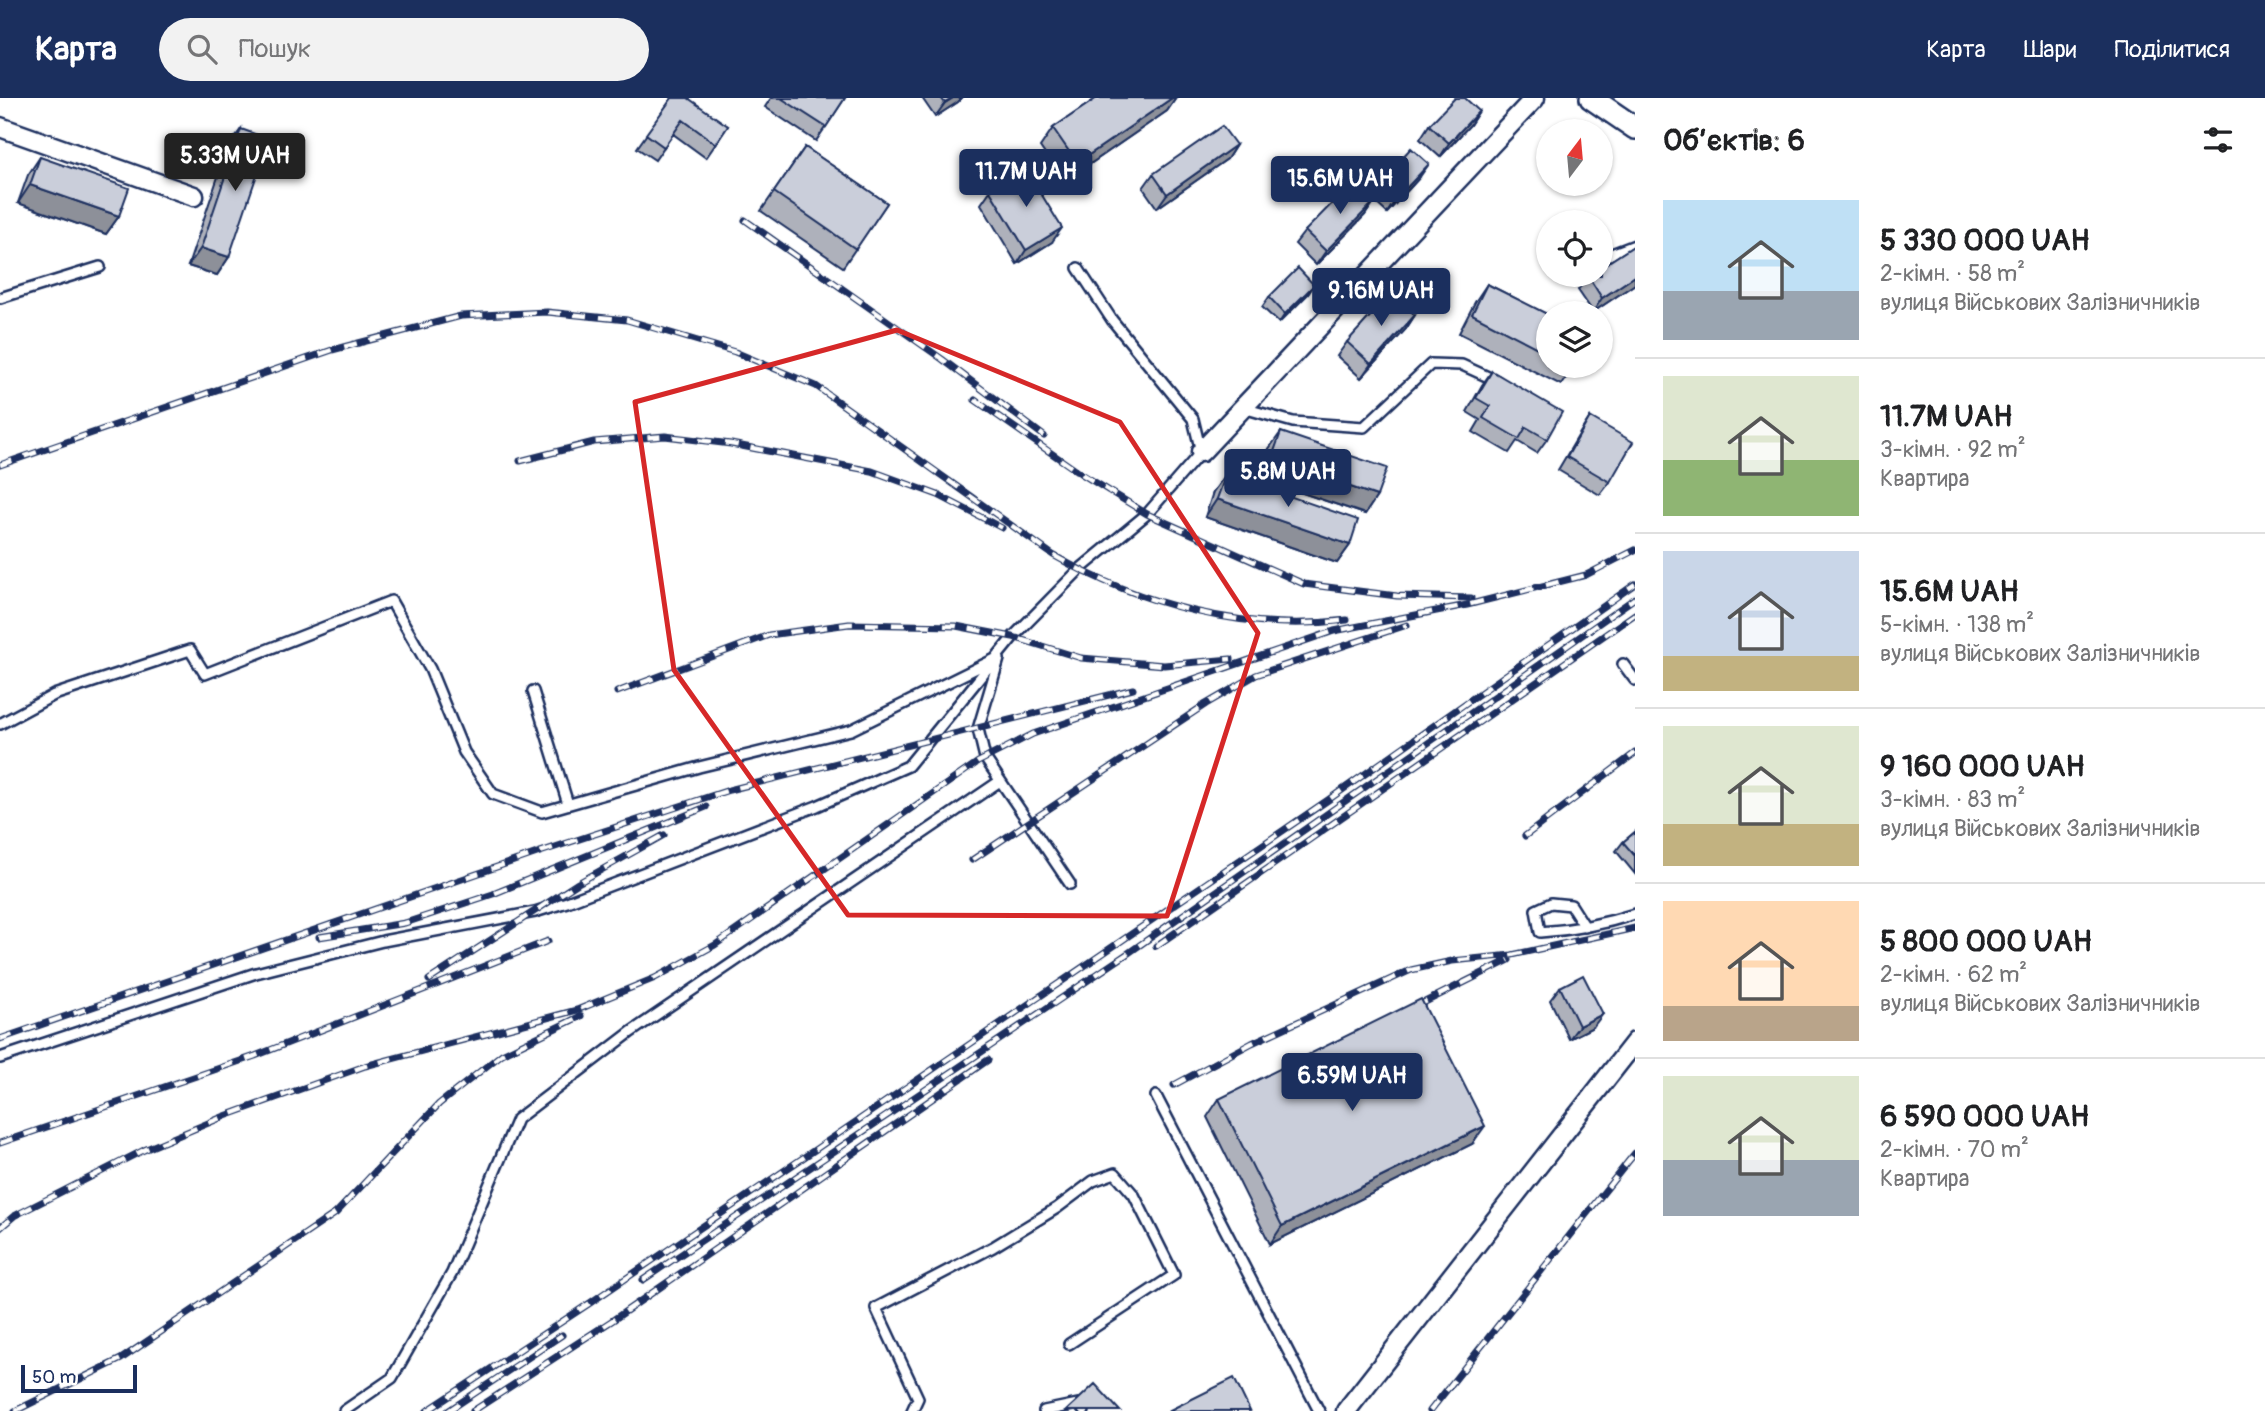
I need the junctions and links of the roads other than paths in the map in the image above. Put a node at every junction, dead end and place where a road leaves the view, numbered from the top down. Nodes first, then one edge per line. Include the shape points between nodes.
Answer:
1 (1535, 98) edge
2 (1591, 98) edge
3 (0, 127) edge
4 (1635, 128) edge
5 (194, 196) dead end
6 (1635, 245) edge
7 (1613, 253) edge
8 (100, 267) dead end
9 (1078, 268) dead end
10 (0, 298) edge
11 (1513, 388) edge
12 (1242, 408) junction
13 (1201, 452) junction
14 (999, 657) junction
15 (1623, 664) dead end
16 (1635, 680) edge
17 (533, 691) dead end
18 (0, 724) edge
19 (1000, 781) junction
20 (568, 804) junction
21 (1070, 884) dead end
22 (1635, 914) edge
23 (1585, 927) junction
24 (1635, 1042) edge
25 (0, 1058) edge
26 (1156, 1096) dead end
27 (1069, 1344) dead end
28 (344, 1411) edge
29 (912, 1411) edge
30 (1044, 1411) edge
31 (1084, 1411) edge
32 (1319, 1411) edge
33 (1346, 1411) edge

1 - 12 street
2 - 4 street
3 - 5 street
6 - 7 lane
8 - 10 lane
9 - 13 lane via 1112,320 1193,419
11 - 12 lane via 1462,365 1432,364 1364,427 1293,422
12 - 13 street
13 - 14 lane via 1147,514 1079,570
14 - 19 lane via 978,729 985,758
14 - 20 lane via 851,730
14 - 25 lane via 908,766 817,806 535,912 383,941 256,973
15 - 16 lane
17 - 20 lane
18 - 20 lane via 54,695 190,650 205,674 391,601 430,669 464,752 493,794 542,812
19 - 21 lane
19 - 28 lane via 631,1032 517,1119 452,1273 392,1378
22 - 23 lane
23 - 23 lane via 1540,932 1536,910 1551,903 1571,905
24 - 33 street
26 - 32 lane
27 - 29 lane via 1174,1275 1134,1195 1115,1173 1093,1181 993,1247 876,1308 918,1398
30 - 31 lane via 1078,1404

